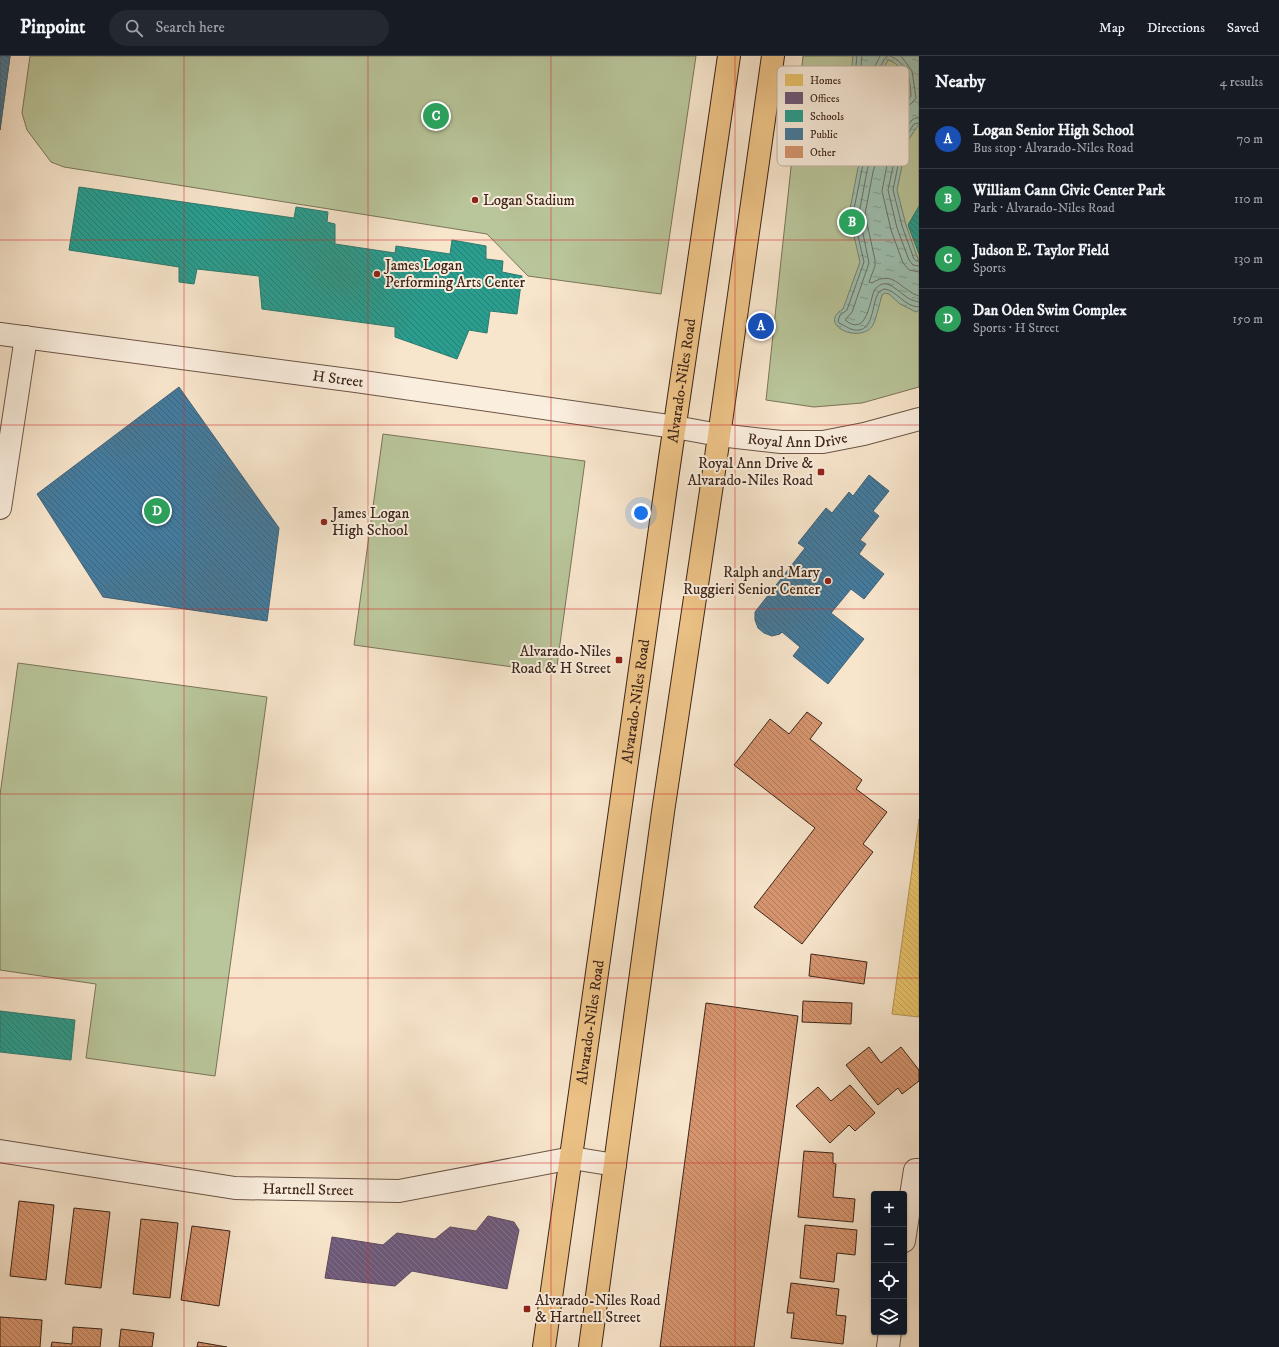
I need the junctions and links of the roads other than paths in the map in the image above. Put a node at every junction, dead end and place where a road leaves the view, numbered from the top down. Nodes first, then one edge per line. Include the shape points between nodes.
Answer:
1 (729, 56) edge
2 (773, 56) edge
3 (0, 334) edge
4 (26, 337) junction
5 (919, 418) edge
6 (675, 427) junction
7 (719, 435) junction
8 (0, 508) edge
9 (0, 1151) edge
10 (572, 1158) junction
11 (616, 1165) junction
12 (917, 1170) edge
13 (907, 1227) edge
14 (890, 1335) edge
15 (544, 1347) edge
16 (590, 1347) edge
17 (888, 1347) edge

1 - 6 main road, Alvarado-Niles Road
2 - 7 main road
3 - 4 street, H Street
4 - 6 street, H Street
4 - 8 street
5 - 7 street, Royal Ann Drive via 864,434 823,442 781,442
6 - 7 street, Royal Ann Drive
6 - 10 main road, Alvarado-Niles Road
7 - 11 main road via 663,812
9 - 10 street, Hartnell Street via 235,1188 399,1191
10 - 11 street, Hartnell Street
10 - 15 main road, Alvarado-Niles Road
11 - 16 main road
12 - 13 street
14 - 17 street

